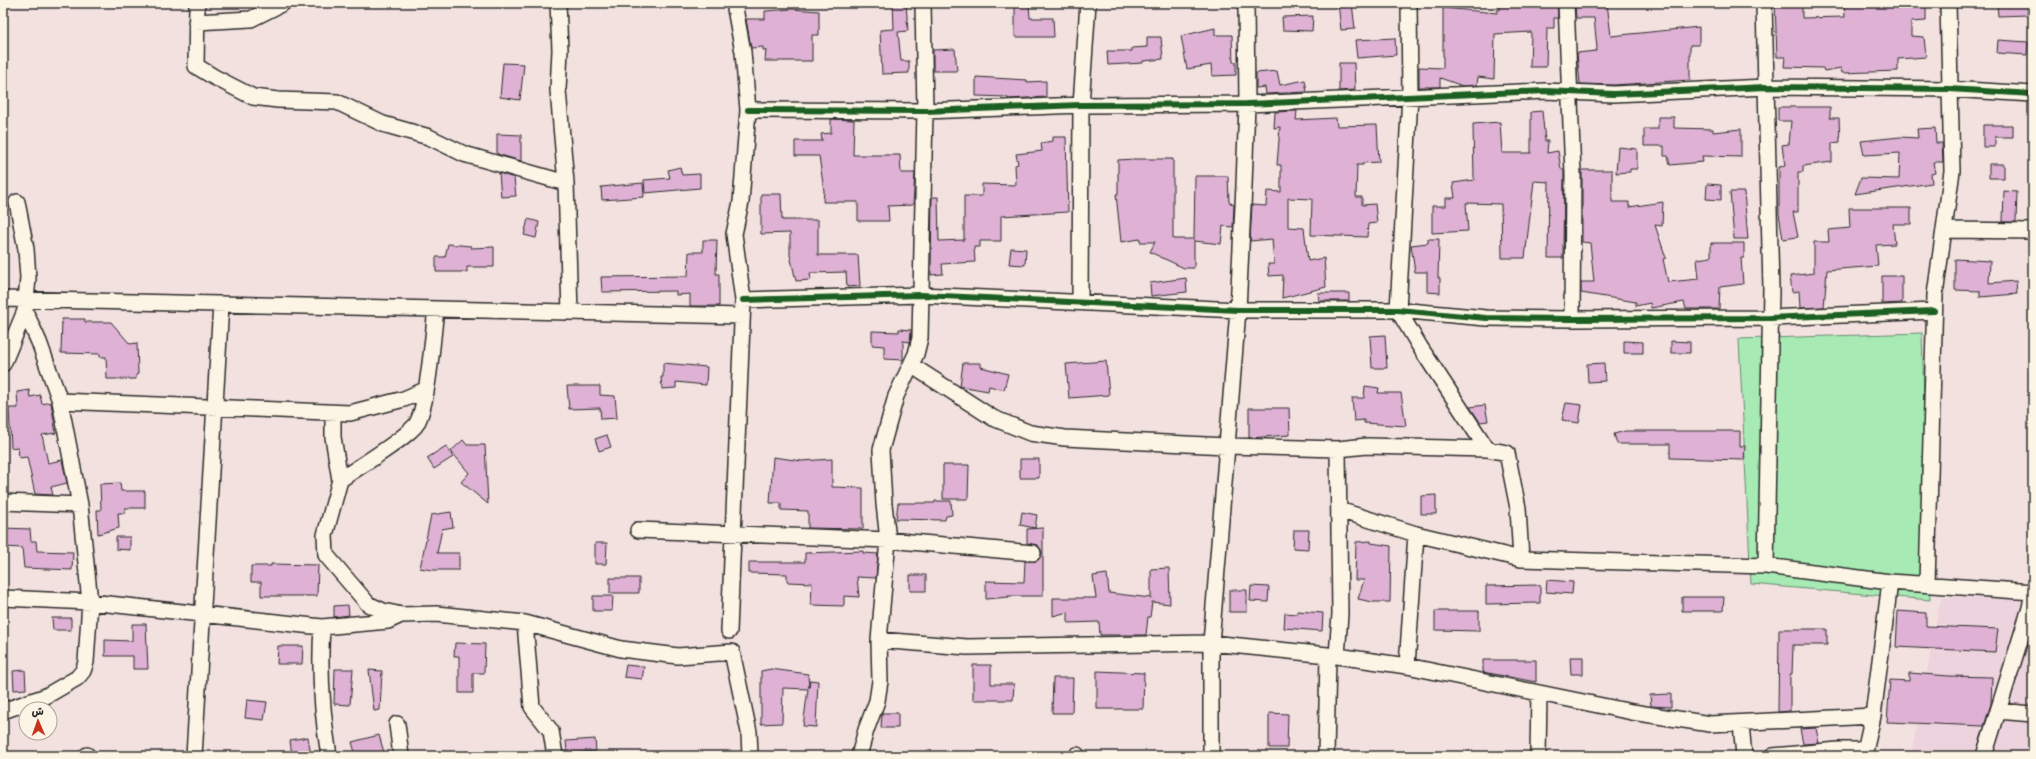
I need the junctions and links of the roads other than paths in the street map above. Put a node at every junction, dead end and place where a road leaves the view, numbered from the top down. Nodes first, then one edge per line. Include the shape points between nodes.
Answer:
1 (197, 3) edge
2 (283, 3) edge
3 (558, 3) edge
4 (734, 3) edge
5 (923, 3) edge
6 (1088, 3) edge
7 (1246, 3) edge
8 (1409, 3) edge
9 (1566, 3) edge
10 (1764, 3) edge
11 (1948, 3) edge
12 (196, 22) junction
13 (1766, 86) junction
14 (1949, 89) junction
15 (1571, 91) junction
16 (2033, 94) edge
17 (1410, 96) junction
18 (1247, 104) junction
19 (1081, 105) junction
20 (748, 110) junction
21 (925, 111) junction
22 (566, 183) junction
23 (17, 202) dead end
24 (1945, 230) junction
25 (2033, 231) edge
26 (921, 295) junction
27 (3, 299) edge
28 (743, 300) junction
29 (1080, 302) junction
30 (221, 304) junction
31 (25, 305) junction
32 (436, 309) junction
33 (1238, 310) junction
34 (1398, 310) junction
35 (1934, 311) junction
36 (570, 312) junction
37 (742, 316) junction
38 (1770, 318) junction
39 (1572, 319) junction
40 (3, 364) edge
41 (912, 365) junction
42 (425, 390) junction
43 (60, 401) junction
44 (215, 408) junction
45 (333, 413) junction
46 (1226, 446) junction
47 (1338, 449) junction
48 (1487, 449) junction
49 (340, 480) junction
50 (3, 502) edge
51 (80, 505) junction
52 (1339, 510) junction
53 (638, 530) dead end
54 (733, 533) junction
55 (1416, 534) junction
56 (888, 540) junction
57 (1033, 552) dead end
58 (1521, 558) junction
59 (1766, 566) junction
60 (1890, 582) junction
61 (1927, 584) junction
62 (2033, 592) edge
63 (3, 598) edge
64 (90, 602) junction
65 (203, 614) junction
66 (402, 614) junction
67 (525, 623) junction
68 (322, 627) junction
69 (729, 631) dead end
70 (879, 640) junction
71 (1211, 643) junction
72 (1333, 655) junction
73 (1407, 666) junction
74 (1539, 693) junction
75 (3, 711) edge
76 (1998, 711) junction
77 (2033, 714) edge
78 (1873, 716) junction
79 (397, 724) dead end
80 (1741, 724) junction
81 (1864, 753) edge
82 (194, 756) edge
83 (329, 756) edge
84 (401, 756) edge
85 (555, 756) edge
86 (750, 756) edge
87 (859, 756) edge
88 (1211, 756) edge
89 (1326, 756) edge
90 (1538, 756) edge
91 (1744, 756) edge
92 (1773, 756) edge
93 (1984, 756) edge

1 - 12 street
2 - 12 street via 251,19
3 - 22 street via 558,90
4 - 20 street via 744,52
5 - 21 street
6 - 19 street
7 - 18 street
8 - 17 street
9 - 15 street
10 - 13 street
11 - 14 street
12 - 22 street via 196,66 253,97 337,102 383,124 429,137 464,154
13 - 14 street
13 - 15 street via 1614,94
13 - 38 street
14 - 16 street
14 - 24 street via 1952,171
15 - 17 street
15 - 39 street
17 - 18 street
17 - 34 street
18 - 19 street
18 - 33 street
19 - 21 street
19 - 29 street
20 - 21 street
20 - 28 street via 741,202 734,234
21 - 26 street
22 - 36 street
23 - 31 street via 26,249 28,278
24 - 25 street
24 - 35 street
26 - 28 street
26 - 29 street
26 - 41 street via 920,338
27 - 31 street
28 - 37 street
29 - 33 street
30 - 31 street
30 - 32 street
30 - 44 street
31 - 40 street
31 - 43 street
32 - 36 street
32 - 42 street
33 - 34 street
33 - 46 street
34 - 39 street via 1486,318
34 - 48 street
35 - 38 street
35 - 61 street
36 - 37 street
37 - 54 street
38 - 39 street
38 - 59 street
41 - 46 street via 993,418 1030,433 1065,438
41 - 56 street via 896,396 881,450
42 - 45 street via 404,399 350,413
42 - 49 street via 420,416 415,426
43 - 44 street
43 - 51 street
44 - 45 street
44 - 65 street
45 - 49 street via 333,437
46 - 47 street
46 - 71 street
47 - 48 street via 1374,446
47 - 52 street
48 - 58 street via 1506,453 1518,508
49 - 66 street via 326,535 326,555 368,604 383,611
50 - 51 street
51 - 64 street
52 - 55 street
52 - 72 street via 1340,614
53 - 54 street
54 - 56 street
54 - 69 street
55 - 58 street
55 - 73 street
56 - 57 street
56 - 70 street
58 - 59 street
59 - 60 street
60 - 61 street
60 - 78 street
61 - 62 street
62 - 76 street
63 - 64 street
64 - 65 street
64 - 75 street via 83,672 46,696
65 - 68 street
65 - 82 street
66 - 67 street via 436,614
66 - 68 street via 388,621
67 - 85 street via 532,707 551,731
67 - 86 street via 621,649 678,656 732,652 749,732
68 - 83 street via 322,717
70 - 71 street via 967,646
70 - 87 street via 880,681 877,701
71 - 72 street
71 - 88 street
72 - 73 street
72 - 89 street
73 - 74 street
74 - 80 street via 1632,712 1710,724
74 - 90 street
76 - 77 street
76 - 93 street
78 - 80 street
78 - 81 street
79 - 84 street
80 - 91 street
81 - 92 street via 1838,750

